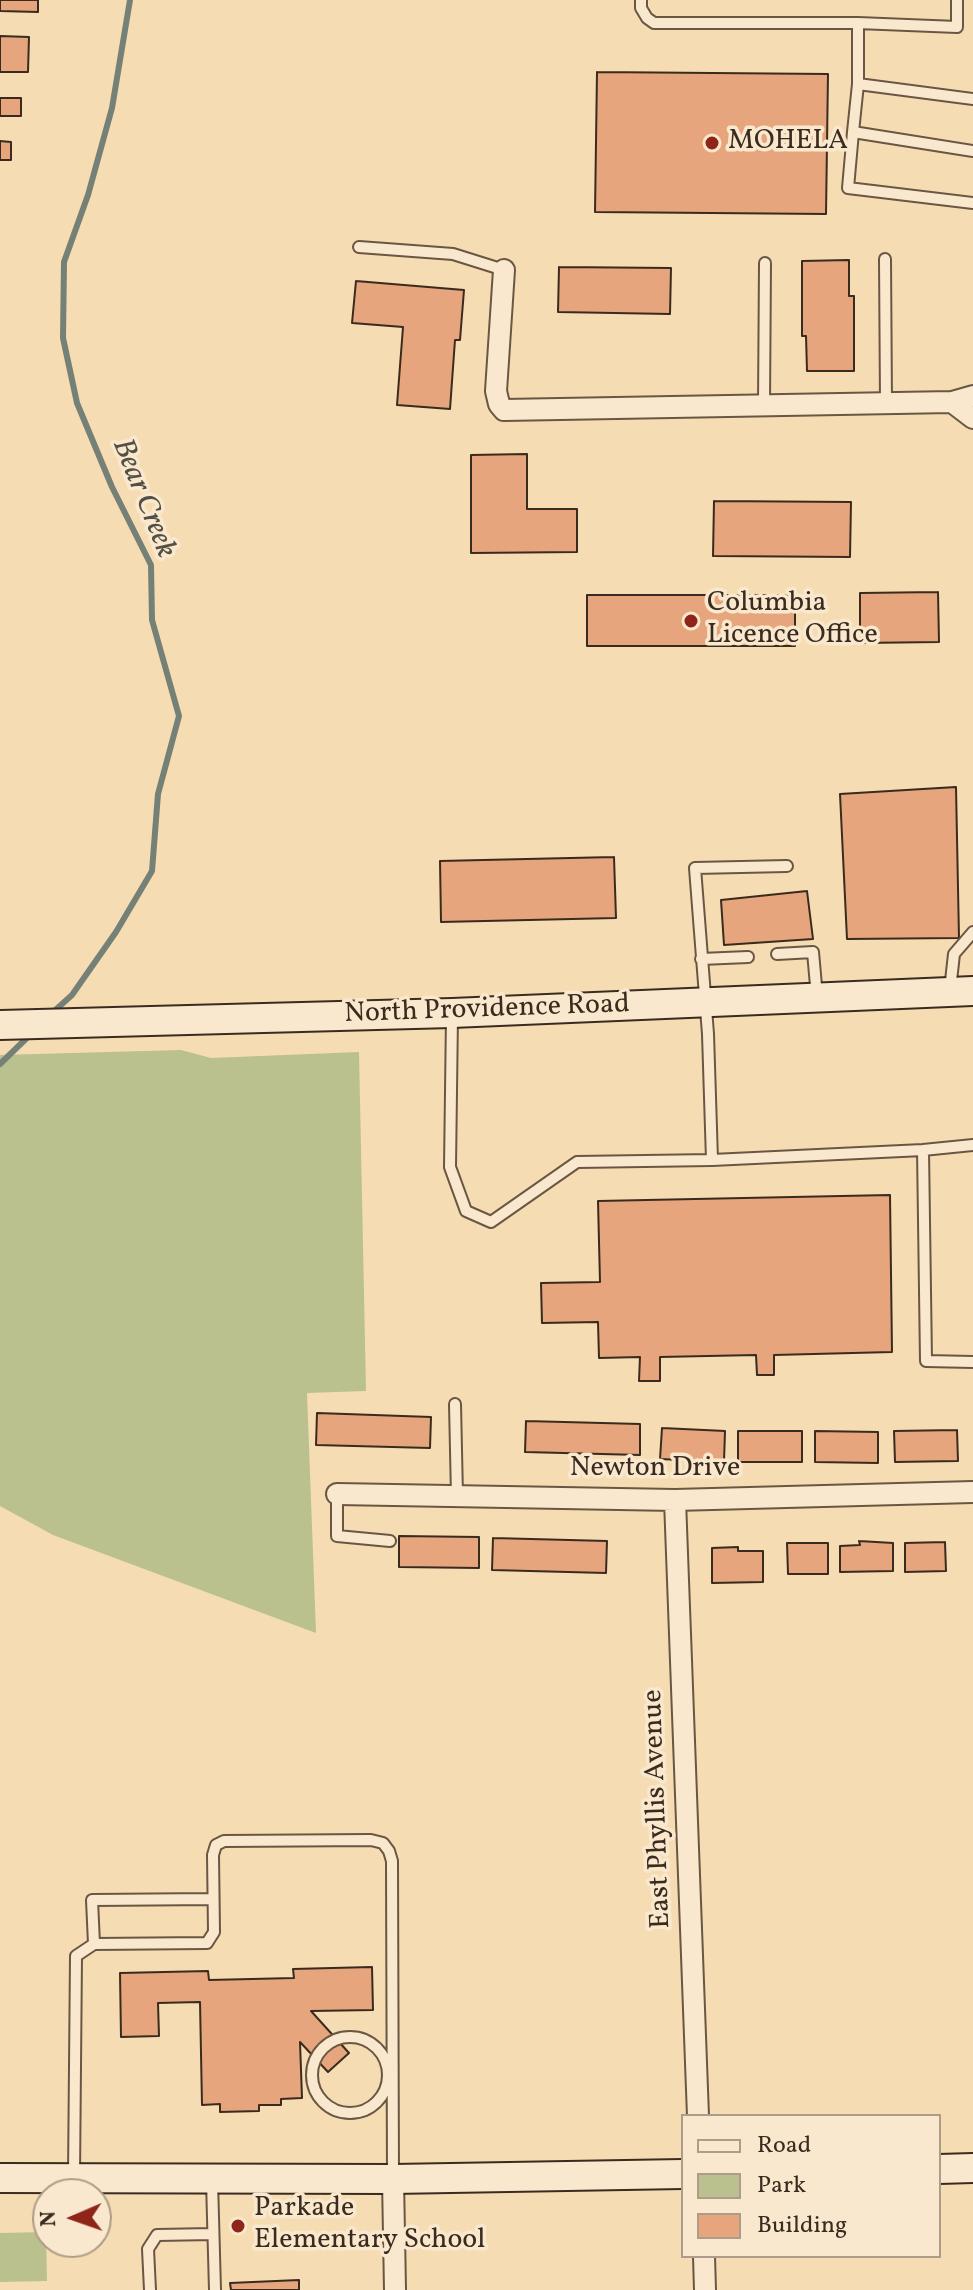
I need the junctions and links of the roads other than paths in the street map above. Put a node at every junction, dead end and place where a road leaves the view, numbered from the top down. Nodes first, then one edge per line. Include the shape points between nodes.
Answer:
1 (641, 0) edge
2 (957, 0) edge
3 (858, 23) junction
4 (858, 84) junction
5 (973, 99) edge
6 (853, 132) junction
7 (973, 151) edge
8 (973, 203) edge
9 (359, 247) dead end
10 (885, 259) dead end
11 (765, 263) dead end
12 (504, 270) joint
13 (973, 396) edge
14 (952, 402) junction
15 (886, 403) junction
16 (764, 404) junction
17 (973, 418) edge
18 (787, 866) dead end
19 (973, 932) edge
20 (777, 954) dead end
21 (748, 957) dead end
22 (701, 959) junction
23 (961, 991) edge
24 (817, 999) junction
25 (706, 1004) junction
26 (452, 1013) junction
27 (0, 1025) edge
28 (973, 1145) edge
29 (923, 1150) junction
30 (712, 1160) junction
31 (973, 1362) edge
32 (455, 1404) dead end
33 (973, 1492) edge
34 (337, 1494) joint
35 (457, 1496) junction
36 (675, 1500) junction
37 (390, 1541) dead end
38 (213, 1899) junction
39 (94, 1944) junction
40 (390, 2077) junction
41 (698, 2114) edge
42 (973, 2168) edge
43 (941, 2169) edge
44 (681, 2174) edge
45 (0, 2178) edge
46 (32, 2178) edge
47 (74, 2178) edge
48 (112, 2178) edge
49 (212, 2179) junction
50 (393, 2179) junction
51 (213, 2234) junction
52 (704, 2258) edge
53 (150, 2290) edge
54 (215, 2290) edge
55 (395, 2290) edge
56 (705, 2290) edge

1 - 3 lane via 654,23
2 - 3 lane via 957,27
3 - 4 lane
4 - 5 lane
4 - 6 lane
6 - 7 lane
6 - 8 lane via 848,188
9 - 12 lane via 453,254
10 - 15 lane
11 - 16 lane
12 - 16 street via 496,391 504,410
13 - 14 street
14 - 15 street
14 - 17 street
15 - 16 street
18 - 22 lane via 695,868
19 - 23 lane via 954,954
20 - 24 lane via 813,952
21 - 22 lane
22 - 25 lane
23 - 24 street, North Providence Road
24 - 25 street, North Providence Road
25 - 26 street, North Providence Road
25 - 30 lane
26 - 27 street, North Providence Road
26 - 30 lane via 450,1167 466,1211 491,1222 577,1162
28 - 29 lane
29 - 30 lane
29 - 31 lane via 926,1361
32 - 35 lane
33 - 36 street, Newton Drive
34 - 35 street, Newton Drive
34 - 37 lane via 337,1536
35 - 36 street, Newton Drive
36 - 41 street, East Phyllis Avenue
38 - 39 lane via 214,1932 207,1943
38 - 39 lane via 92,1900
38 - 40 lane via 213,1855 224,1841 383,1843 392,1861
39 - 47 lane via 76,1956
40 - 40 lane via 381,2054 351,2037 320,2053 312,2077 322,2101 345,2113 370,2108
40 - 50 lane
42 - 43 street
44 - 50 street
45 - 46 street
48 - 49 street
49 - 50 street
49 - 51 lane
50 - 55 street
51 - 53 lane via 157,2235 148,2249
51 - 54 lane
52 - 56 street

